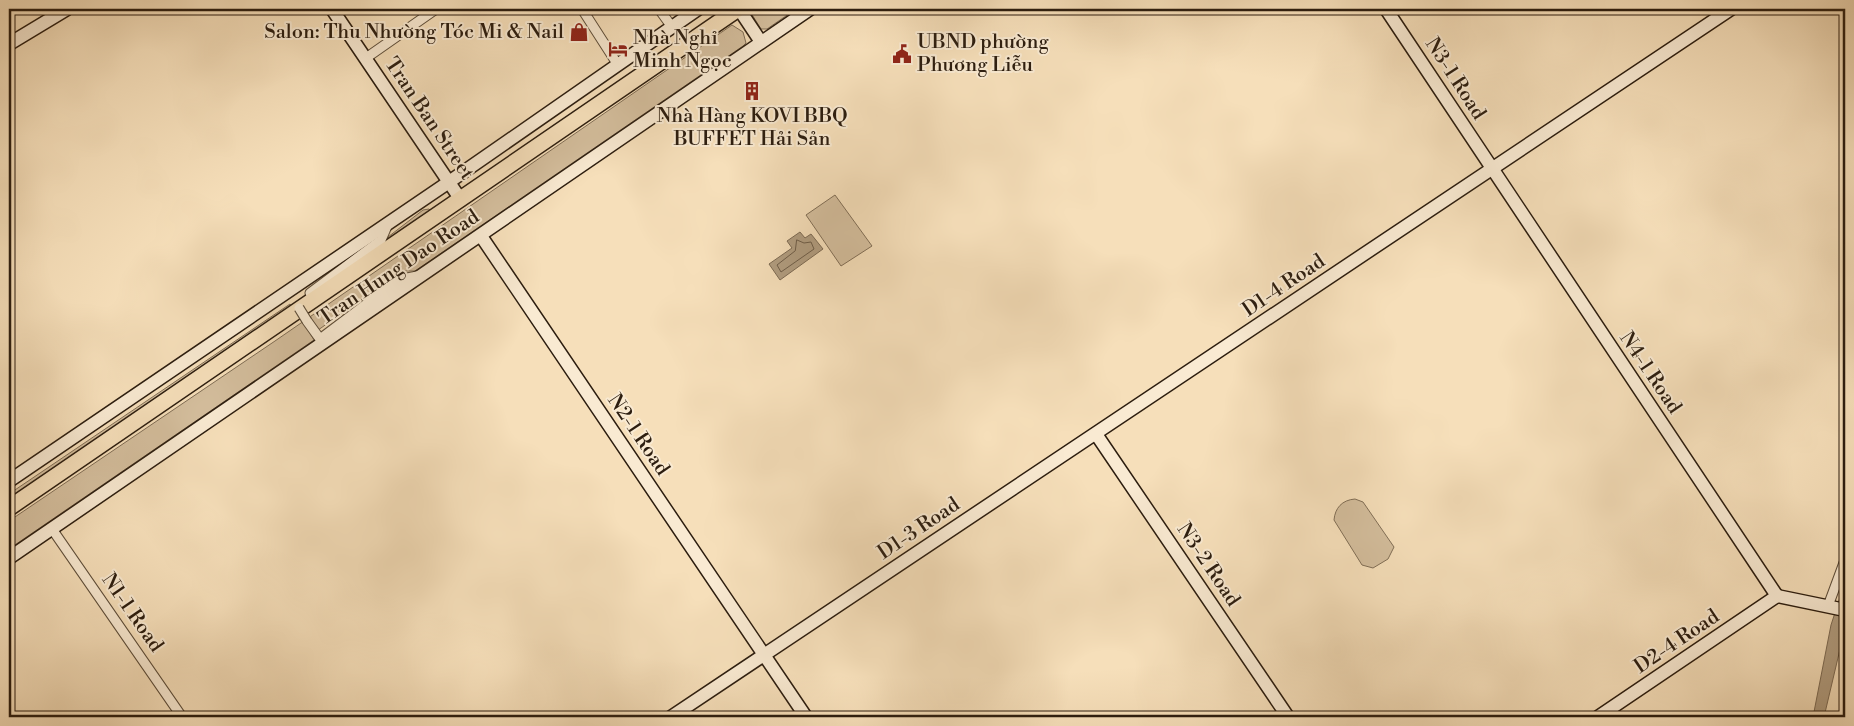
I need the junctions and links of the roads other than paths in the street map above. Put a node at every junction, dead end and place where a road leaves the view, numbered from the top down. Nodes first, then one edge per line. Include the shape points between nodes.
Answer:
1 (68, 9) edge
2 (332, 9) edge
3 (582, 9) edge
4 (659, 9) edge
5 (698, 9) edge
6 (739, 9) edge
7 (810, 9) edge
8 (1386, 9) edge
9 (1731, 9) edge
10 (430, 10) edge
11 (672, 27) junction
12 (761, 42) junction
13 (9, 44) edge
14 (366, 58) junction
15 (618, 65) junction
16 (1492, 169) junction
17 (449, 182) junction
18 (461, 200) junction
19 (389, 222) junction
20 (481, 236) junction
21 (423, 274) junction
22 (1096, 434) junction
23 (9, 481) edge
24 (9, 508) edge
25 (52, 529) junction
26 (9, 558) edge
27 (1845, 560) edge
28 (1777, 596) junction
29 (1828, 606) junction
30 (1845, 610) edge
31 (763, 656) junction
32 (182, 717) edge
33 (671, 717) edge
34 (806, 717) edge
35 (1288, 717) edge
36 (1598, 717) edge

1 - 13 main road
2 - 14 main road, Tran Ban Street
3 - 15 street
4 - 11 street
5 - 11 main road
6 - 12 main road
6 - 18 highway, Tran Hung Dao Road
7 - 12 main road, Tran Hung Dao Road
8 - 16 main road, N3-1 Road
9 - 16 main road, D1-4 Road
10 - 14 street
11 - 15 main road
12 - 20 main road, Tran Hung Dao Road
14 - 17 main road, Tran Ban Street
15 - 17 main road
16 - 22 main road, D1-4 Road
16 - 28 main road, N4-1 Road
17 - 18 main road, Tran Ban Street
17 - 19 main road
18 - 24 highway, Tran Hung Dao Road
19 - 21 street, bridge via 381,240 295,304 320,339 398,280
19 - 23 main road
20 - 21 main road, Tran Hung Dao Road
20 - 31 main road, N2-1 Road
21 - 25 main road, Tran Hung Dao Road
22 - 31 main road, D1-3 Road
22 - 35 main road, N3-2 Road
25 - 26 main road, Tran Hung Dao Road
25 - 32 street, N1-1 Road
27 - 29 street
28 - 29 main road
28 - 36 main road, D2-4 Road
29 - 30 main road
31 - 33 main road, D1-3 Road
31 - 34 main road, N2-1 Road

